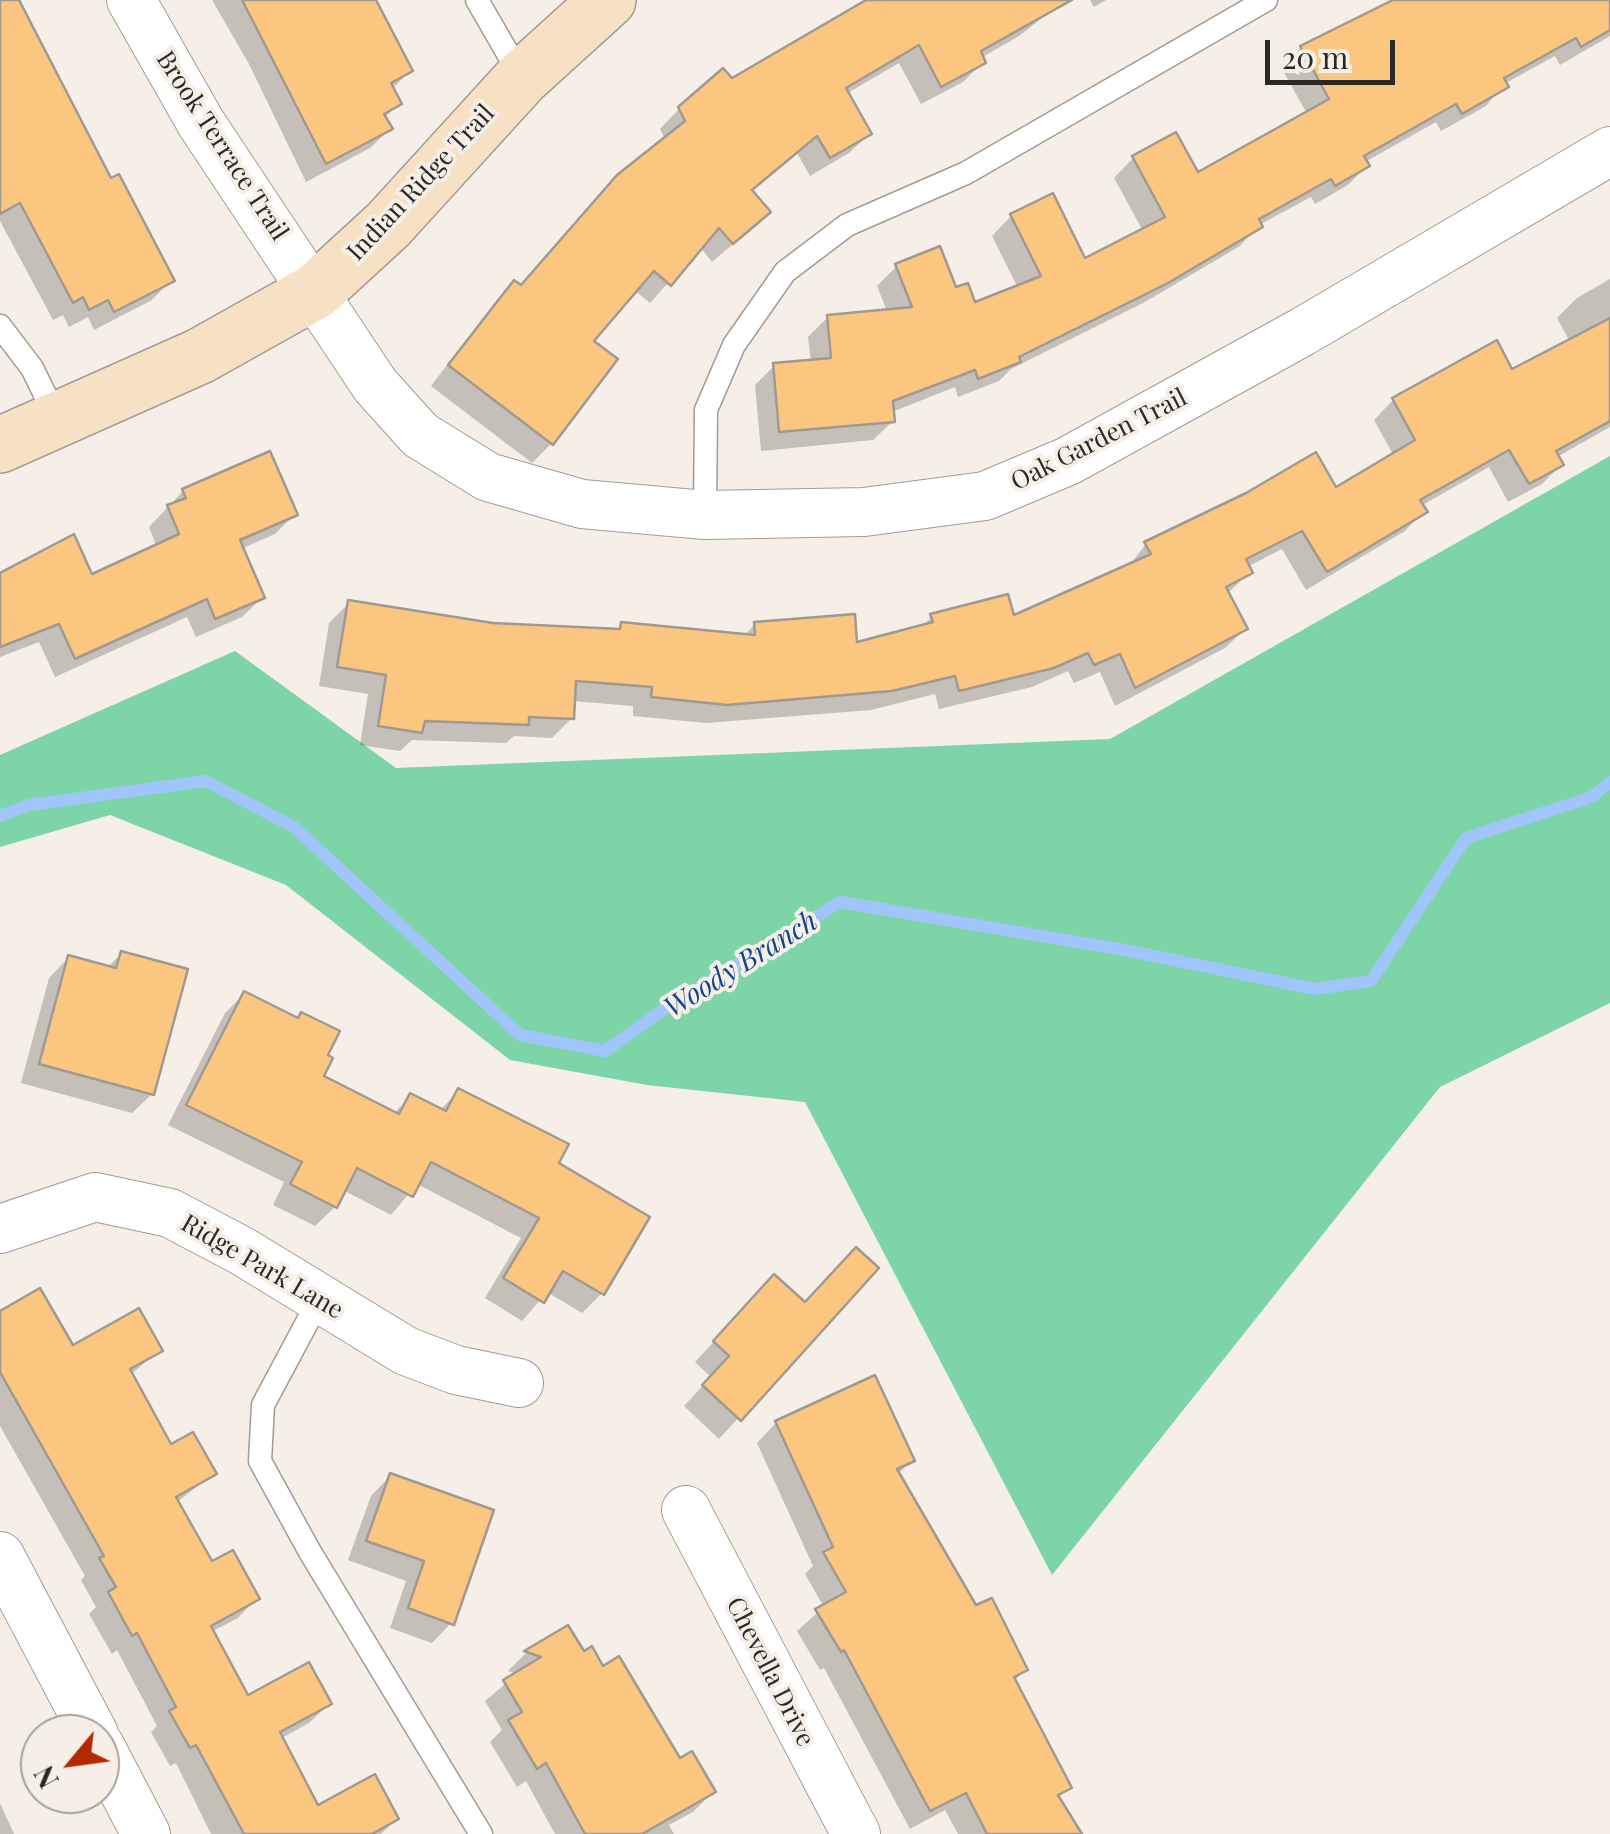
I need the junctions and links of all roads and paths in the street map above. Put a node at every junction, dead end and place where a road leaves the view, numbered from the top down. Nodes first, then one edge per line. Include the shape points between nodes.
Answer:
1 (131, 0) edge
2 (477, 0) edge
3 (608, 0) edge
4 (1266, 0) edge
5 (522, 78) junction
6 (1610, 151) edge
7 (316, 290) junction
8 (0, 326) edge
9 (58, 419) junction
10 (0, 445) edge
11 (706, 514) junction
12 (0, 1229) edge
13 (319, 1300) junction
14 (519, 1383) dead end
15 (686, 1510) dead end
16 (3, 1570) edge
17 (83, 1714) edge
18 (120, 1784) edge
19 (146, 1834) edge
20 (480, 1834) edge
21 (856, 1834) edge

1 - 7 street, Brook Terrace Trail via 201,123
2 - 5 lane
3 - 5 street, Indian Ridge Trail
4 - 11 lane via 966,173 847,225 785,272 734,346 706,410
5 - 7 street, Indian Ridge Trail via 388,225
6 - 11 street, Oak Garden Trail via 1102,443 985,496 864,512
7 - 9 street, Indian Ridge Trail via 200,356
7 - 11 street, Oak Garden Trail via 375,385 420,434 488,477 582,504
8 - 9 lane
9 - 10 street, Indian Ridge Trail
12 - 13 street, Ridge Park Lane via 95,1196 170,1213
13 - 14 street, Ridge Park Lane via 406,1351
13 - 20 lane via 263,1406 260,1462
15 - 21 street, Chevella Drive
16 - 17 street
18 - 19 street

